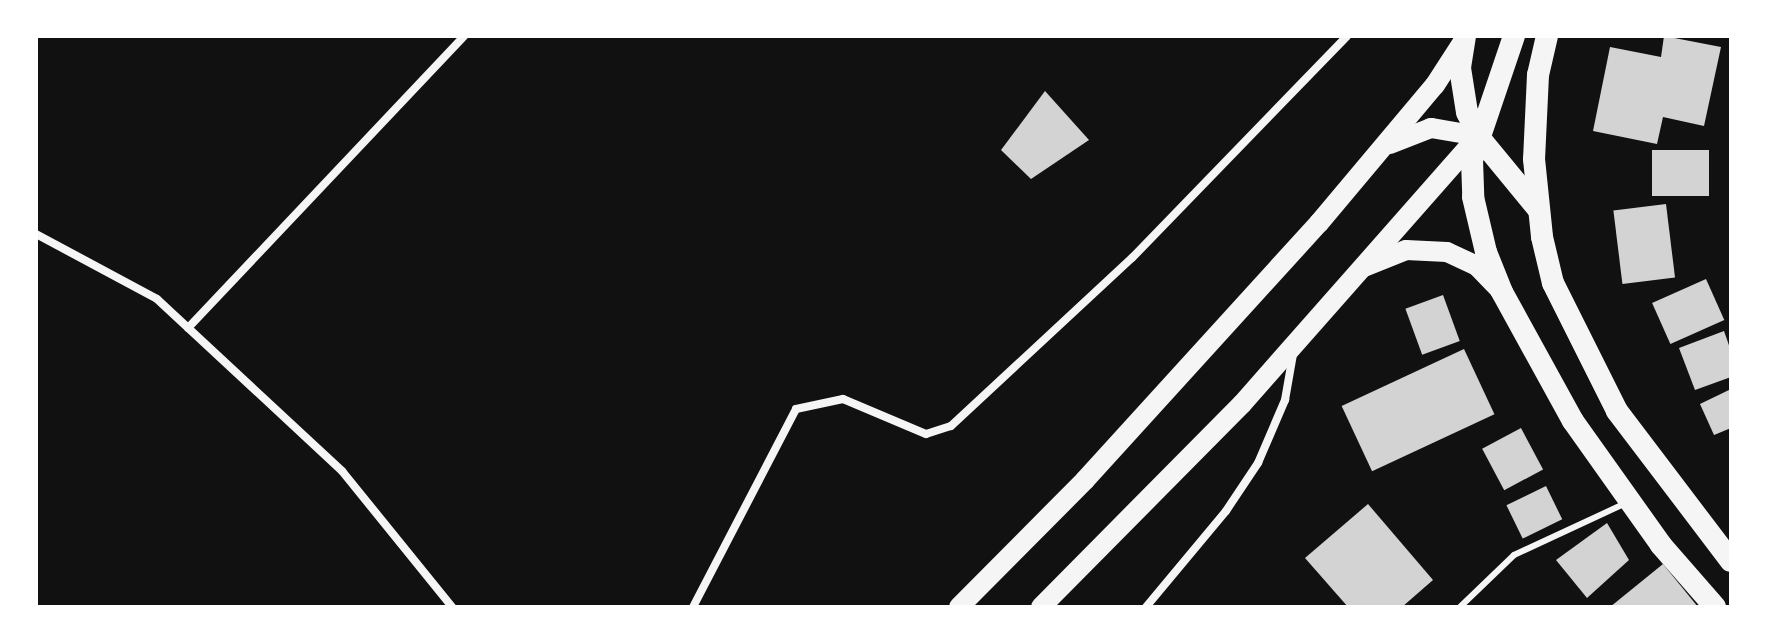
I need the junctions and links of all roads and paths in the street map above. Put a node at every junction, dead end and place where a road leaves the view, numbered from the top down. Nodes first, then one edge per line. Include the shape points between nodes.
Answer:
1 (464, 36) edge
2 (1347, 36) edge
3 (1514, 36) edge
4 (1547, 36) edge
5 (1461, 37) edge
6 (1478, 136) junction
7 (1382, 149) junction
8 (1538, 209) junction
9 (36, 234) edge
10 (1364, 267) junction
11 (1502, 292) junction
12 (188, 328) junction
13 (1294, 345) junction
14 (1629, 502) junction
15 (1731, 561) edge
16 (452, 607) edge
17 (693, 607) edge
18 (959, 607) edge
19 (1041, 607) edge
20 (1146, 607) edge
21 (1460, 607) edge
22 (1715, 607) edge

1 - 12 street
2 - 17 street via 1132,258 951,426 926,434 843,399 796,409
3 - 6 highway
4 - 8 highway via 1536,98
5 - 6 highway via 1462,94
5 - 7 main road
6 - 7 main road via 1431,128
6 - 8 highway
6 - 10 main road
6 - 11 highway via 1472,160 1473,197
7 - 18 main road via 1214,341
8 - 15 highway via 1553,283 1594,372 1645,452
9 - 12 street via 157,299
10 - 11 main road via 1406,250 1447,252 1477,266
10 - 13 main road
11 - 14 highway via 1559,398
12 - 16 street via 342,471
13 - 19 main road via 1191,458
13 - 20 street via 1285,400 1258,463 1226,511
14 - 21 lane via 1514,555
14 - 22 highway

